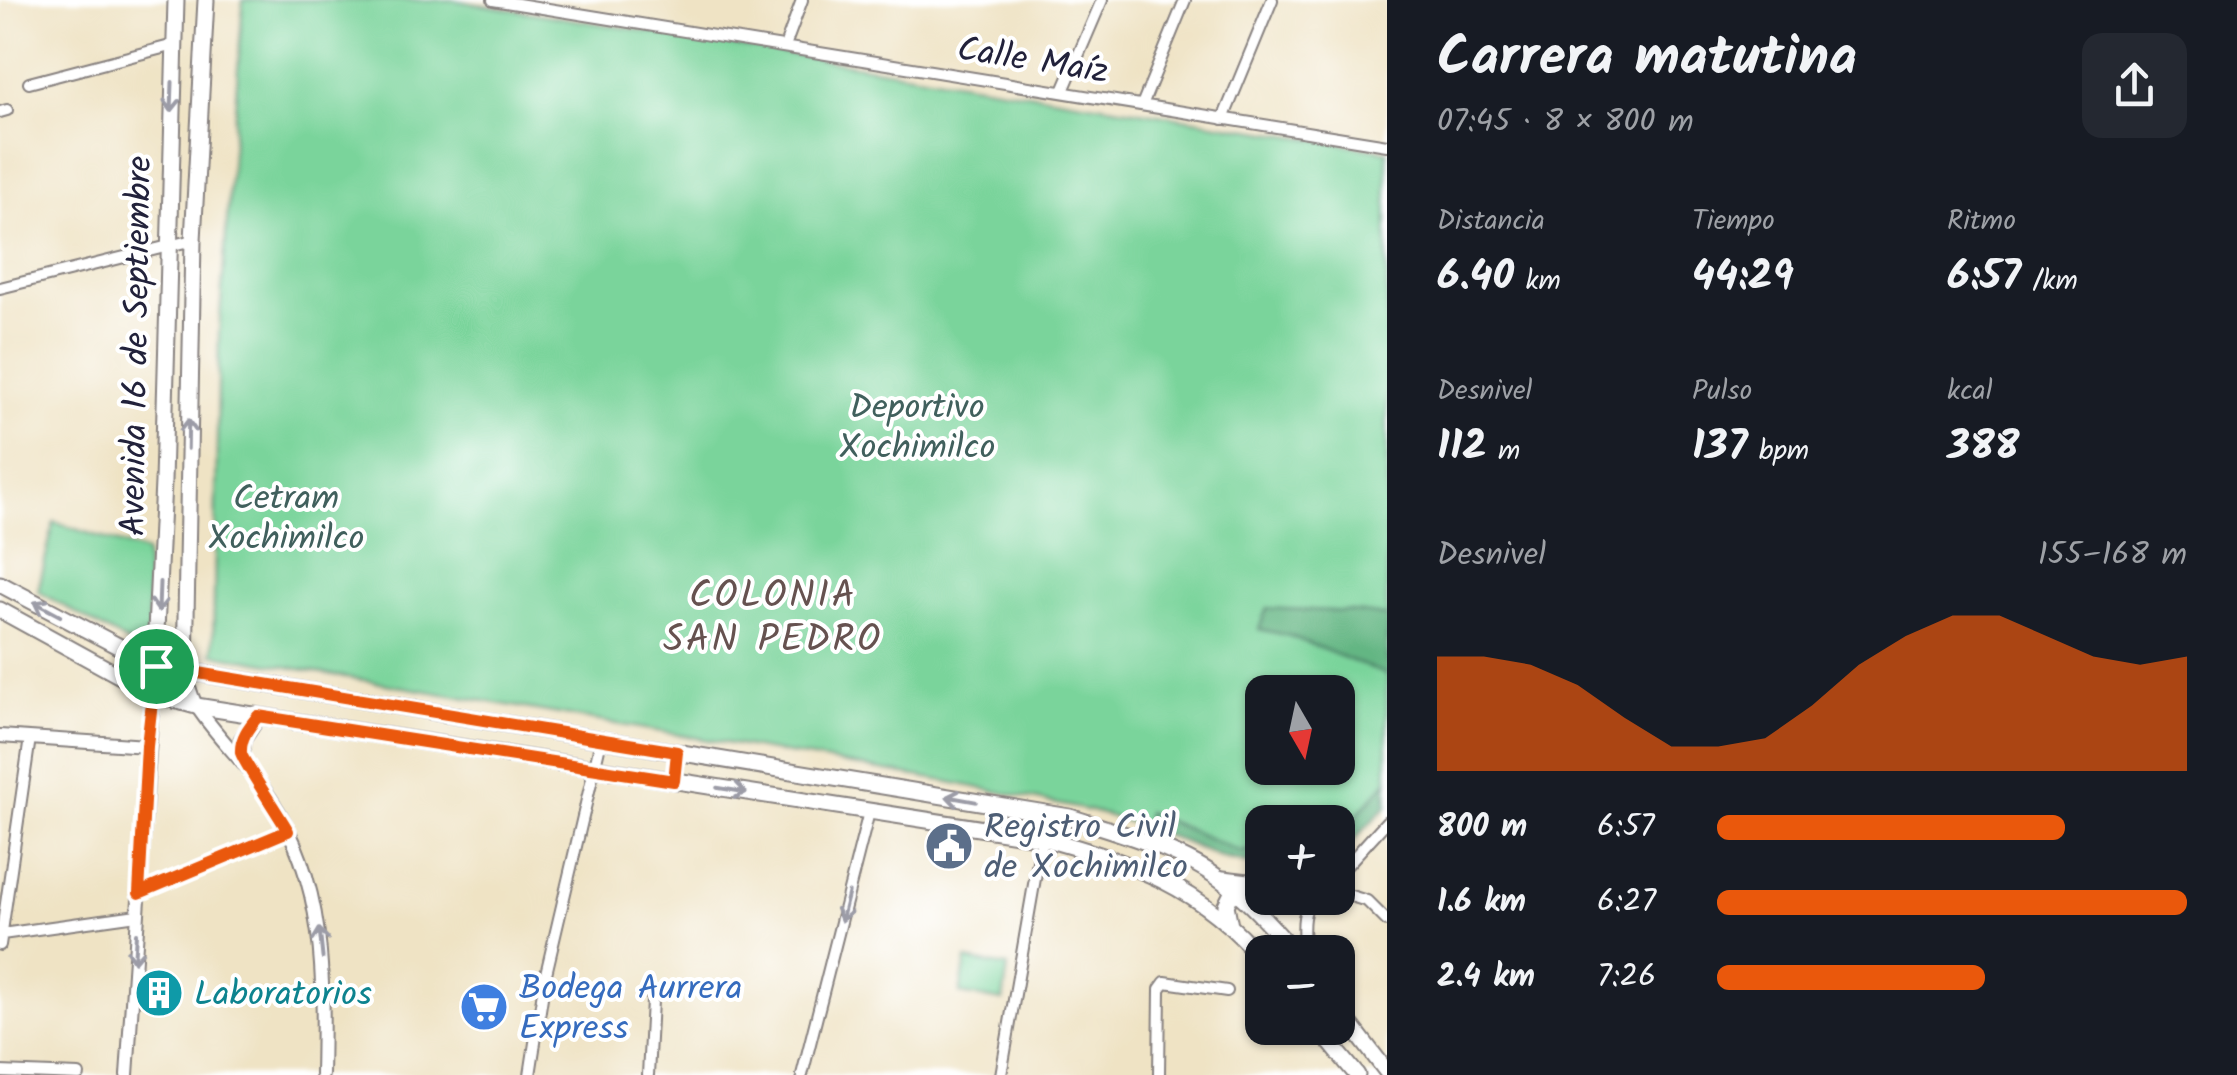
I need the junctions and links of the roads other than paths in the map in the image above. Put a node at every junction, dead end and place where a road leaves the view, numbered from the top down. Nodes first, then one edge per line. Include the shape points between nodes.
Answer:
1 (176, 0) edge
2 (206, 0) edge
3 (493, 0) edge
4 (802, 0) edge
5 (1102, 0) edge
6 (1185, 0) edge
7 (1272, 0) edge
8 (174, 45) junction
9 (786, 46) junction
10 (29, 83) dead end
11 (1064, 91) junction
12 (1142, 105) junction
13 (1223, 119) junction
14 (1387, 145) edge
15 (193, 240) junction
16 (167, 247) junction
17 (0, 288) edge
18 (166, 392) junction
19 (189, 393) junction
20 (163, 482) junction
21 (186, 484) junction
22 (0, 584) edge
23 (18, 594) junction
24 (3, 612) edge
25 (156, 666) junction
26 (184, 672) junction
27 (153, 694) junction
28 (196, 706) junction
29 (258, 716) junction
30 (0, 736) edge
31 (30, 738) junction
32 (601, 740) junction
33 (147, 746) junction
34 (677, 752) junction
35 (241, 758) junction
36 (596, 769) junction
37 (674, 781) junction
38 (868, 812) junction
39 (1387, 821) edge
40 (288, 831) junction
41 (1042, 838) junction
42 (1355, 856) edge
43 (1213, 876) junction
44 (1245, 879) edge
45 (1245, 885) edge
46 (1234, 889) junction
47 (139, 893) junction
48 (1355, 897) edge
49 (137, 915) junction
50 (1387, 921) edge
51 (1230, 926) junction
52 (1278, 935) edge
53 (1, 939) edge
54 (1245, 942) edge
55 (1227, 990) dead end
56 (652, 1001) dead end
57 (1355, 1030) edge
58 (1332, 1045) edge
59 (0, 1072) edge
60 (1387, 1072) edge
61 (79, 1075) edge
62 (127, 1075) edge
63 (322, 1075) edge
64 (530, 1075) edge
65 (648, 1075) edge
66 (802, 1075) edge
67 (1001, 1075) edge
68 (1159, 1075) edge
69 (1357, 1075) edge

1 - 8 main road, Avenida 16 de Septiembre
2 - 15 main road, Avenida 16 de Septiembre
3 - 9 street, Calle Maíz
4 - 9 street
5 - 11 street
6 - 12 street
7 - 13 street
8 - 10 street
8 -> 16 main road, Avenida 16 de Septiembre
9 - 11 street, Calle Maíz
11 - 12 street, Calle Maíz
12 - 13 street, Calle Maíz
13 - 14 street, Calle Maíz
15 - 16 street
15 - 19 main road, Avenida 16 de Septiembre
16 - 17 street
16 - 18 main road, Avenida 16 de Septiembre
18 - 19 main road
18 - 20 main road, Avenida 16 de Septiembre
21 -> 19 main road, Avenida 16 de Septiembre
20 - 21 main road
20 -> 25 main road, Avenida 16 de Septiembre
21 - 26 main road, Avenida 16 de Septiembre
22 - 23 main road
23 - 24 main road
25 -> 23 main road
24 - 27 main road
25 - 26 main road
25 - 27 main road, Avenida 16 de Septiembre
26 - 28 street
26 - 32 main road
27 - 28 main road
27 - 33 street
28 - 29 main road
28 - 35 street
29 - 35 main road via 242,740
29 - 36 main road
30 - 31 street
31 - 33 street
31 - 53 street
32 - 34 main road
32 - 36 street
33 - 47 street
34 - 37 main road
43 -> 34 main road via 1140,840 1070,817
35 - 40 street
36 - 37 main road
36 - 64 street via 545,978
37 -> 38 main road
38 - 41 main road
38 -> 66 street
39 - 42 street
40 - 47 street
63 -> 40 street via 317,914
41 - 51 main road via 1132,864
41 - 67 street
43 - 44 street
43 - 46 main road
45 - 46 main road
46 - 51 main road via 1226,905
46 - 52 main road
47 - 49 street
48 - 50 street
49 - 53 street
49 -> 62 street
51 - 54 main road
55 - 68 street via 1166,982 1160,989
56 - 65 street
57 - 60 main road
58 - 69 main road
59 - 61 street

